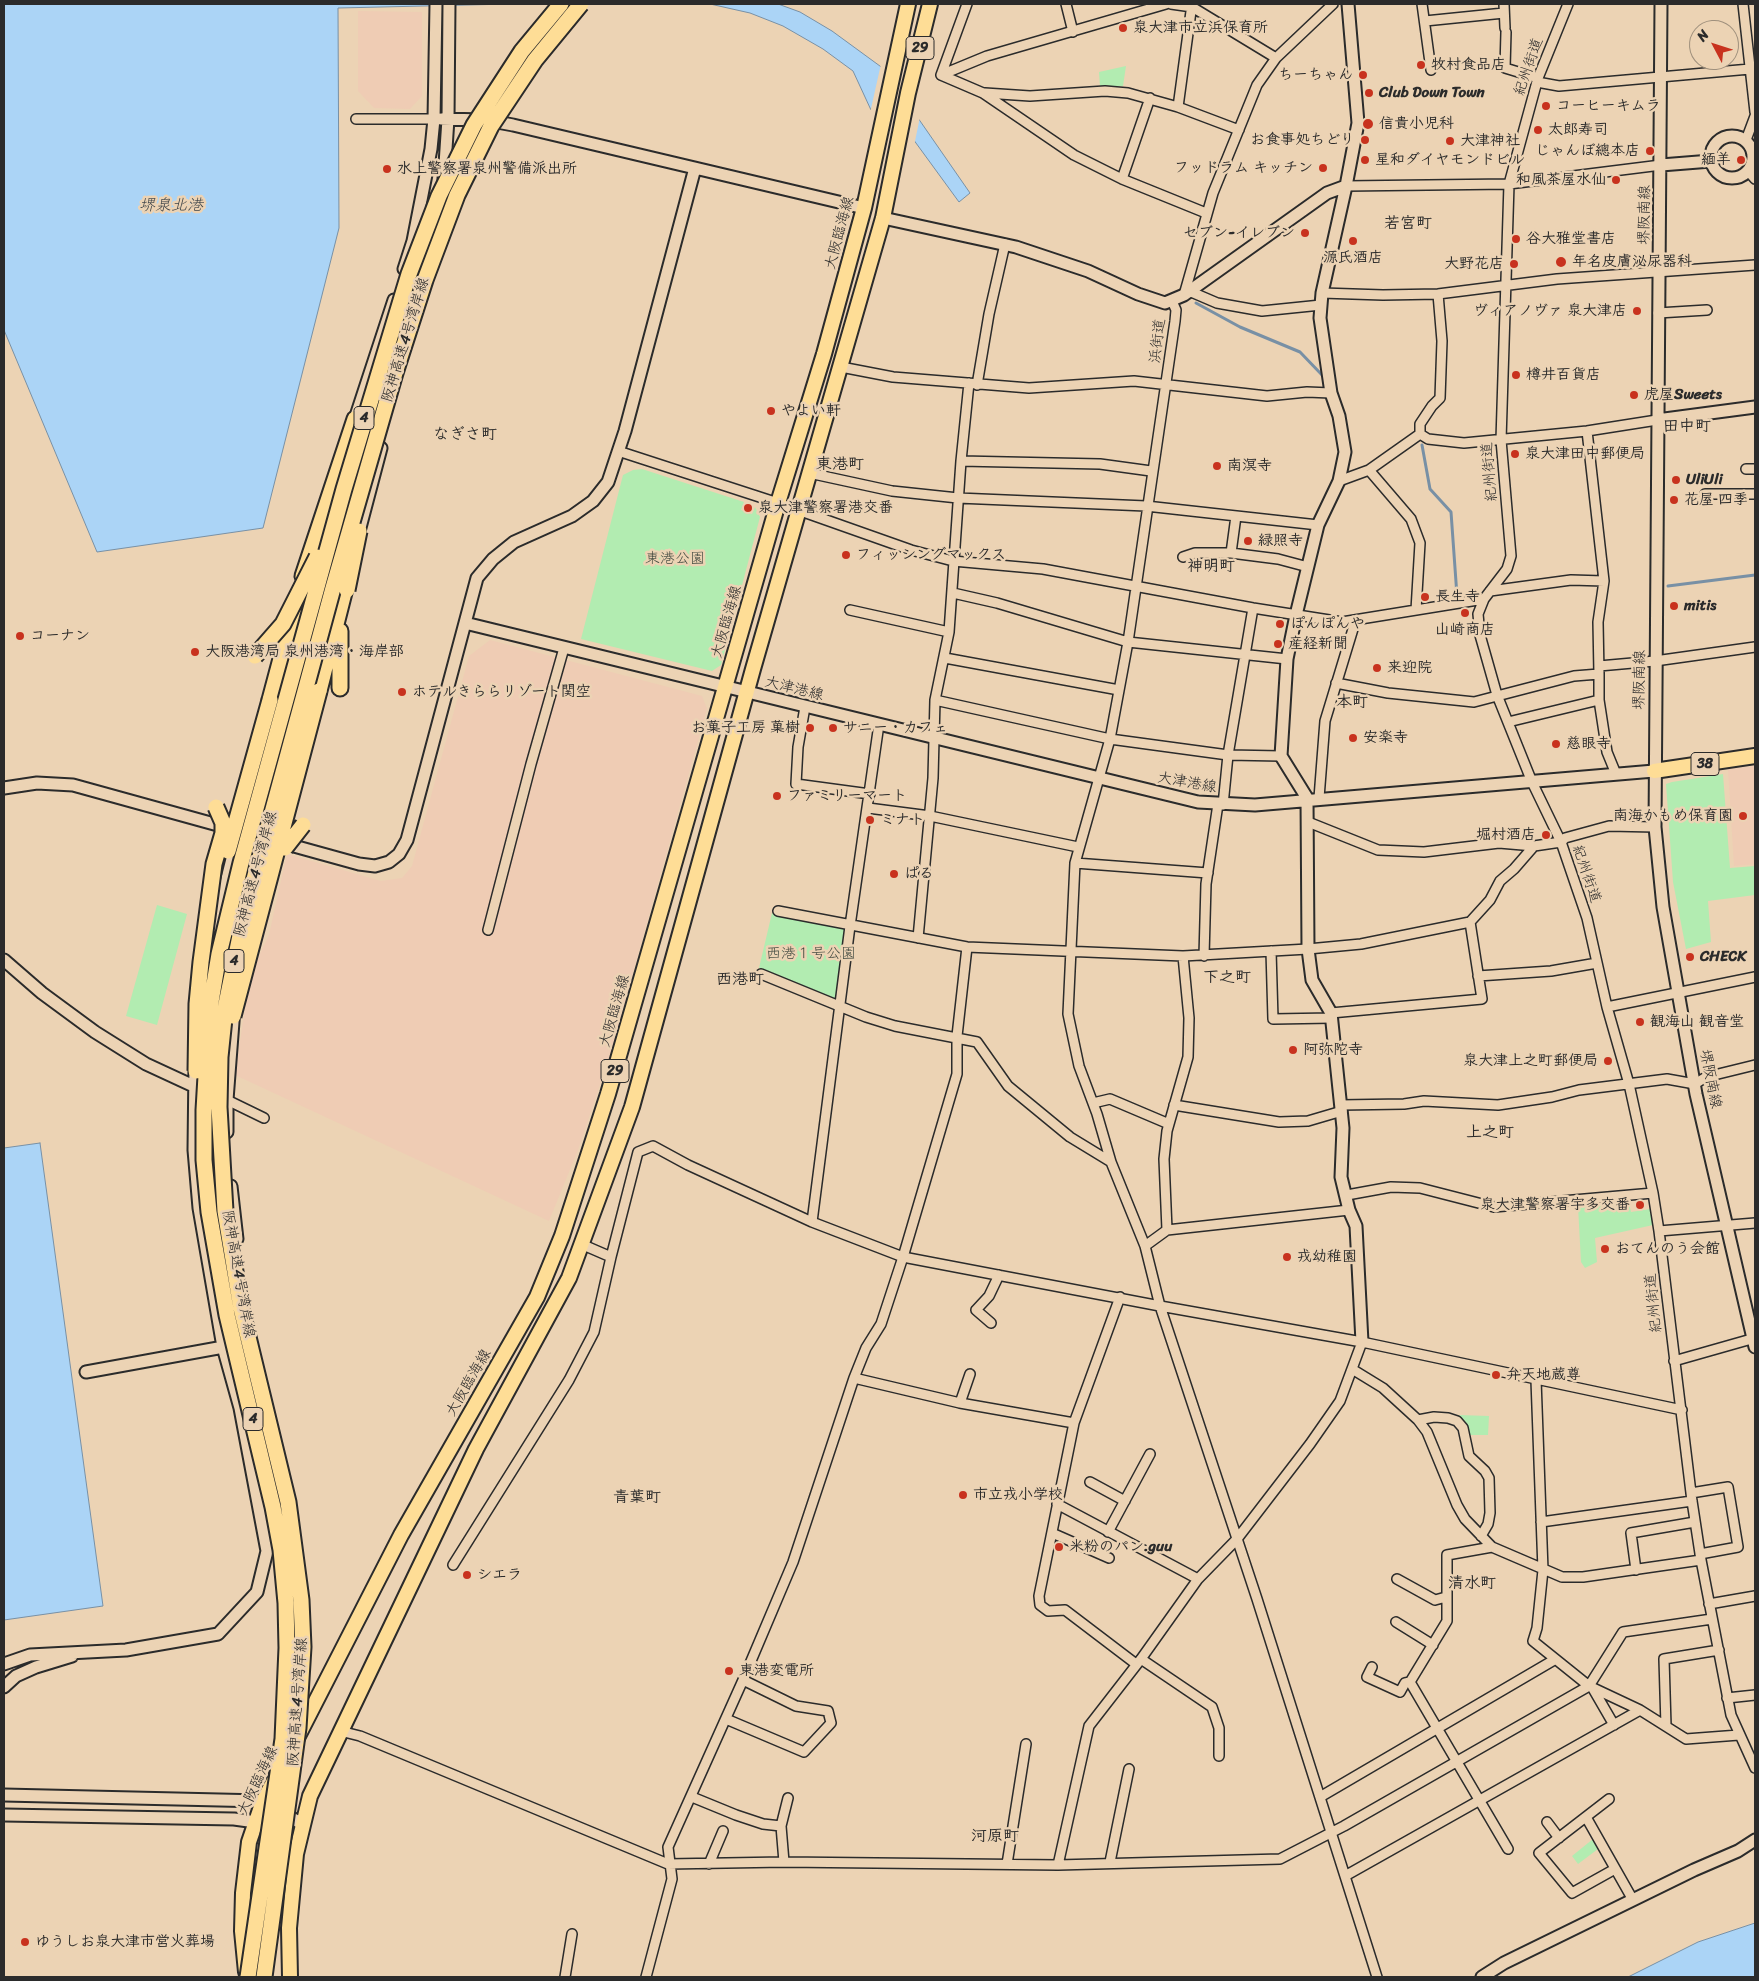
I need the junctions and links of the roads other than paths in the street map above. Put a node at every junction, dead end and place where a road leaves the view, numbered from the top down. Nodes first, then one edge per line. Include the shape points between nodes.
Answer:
1 (561, 4) edge
2 (582, 4) edge
3 (908, 4) edge
4 (930, 4) edge
5 (967, 4) edge
6 (1066, 4) edge
7 (1166, 4) edge
8 (1171, 4) edge
9 (1334, 4) edge
10 (1348, 4) edge
11 (1422, 4) edge
12 (1504, 4) edge
13 (1568, 4) edge
14 (1662, 4) edge
15 (1743, 4) edge
16 (1192, 6) edge
17 (435, 8) edge
18 (449, 8) edge
19 (1504, 14) junction
20 (1425, 21) junction
21 (1072, 32) junction
22 (1276, 58) junction
23 (1750, 69) junction
24 (1431, 70) dead end
25 (941, 75) junction
26 (1661, 76) junction
27 (1537, 80) junction
28 (983, 93) junction
29 (1150, 98) junction
30 (1178, 107) junction
31 (1755, 112) edge
32 (1755, 116) edge
33 (356, 119) dead end
34 (434, 119) junction
35 (448, 119) junction
36 (1238, 130) junction
37 (1746, 140) junction
38 (1711, 161) junction
39 (1661, 165) junction
40 (695, 168) junction
41 (1751, 175) edge
42 (1122, 179) junction
43 (1509, 184) junction
44 (1346, 186) junction
45 (864, 208) junction
46 (1206, 213) junction
47 (883, 218) junction
48 (1004, 244) junction
49 (1755, 265) edge
50 (1658, 273) junction
51 (1506, 286) junction
52 (1186, 293) junction
53 (1438, 294) junction
54 (1321, 299) junction
55 (1172, 301) junction
56 (1707, 310) dead end
57 (1658, 313) junction
58 (841, 367) junction
59 (378, 372) junction
60 (973, 384) junction
61 (1166, 384) junction
62 (1331, 393) junction
63 (1755, 407) edge
64 (355, 419) junction
65 (1657, 420) junction
66 (379, 427) junction
67 (1587, 431) junction
68 (1420, 434) junction
69 (1502, 445) junction
70 (618, 452) junction
71 (961, 461) junction
72 (1369, 470) junction
73 (1151, 472) junction
74 (809, 473) junction
75 (1339, 480) junction
76 (1705, 494) dead end
77 (1755, 494) edge
78 (958, 498) junction
79 (778, 503) junction
80 (1146, 506) junction
81 (798, 510) junction
82 (1236, 516) junction
83 (1318, 525) junction
84 (358, 534) junction
85 (1231, 553) junction
86 (1183, 557) dead end
87 (953, 562) junction
88 (1308, 567) junction
89 (1604, 582) junction
90 (1135, 586) junction
91 (1490, 591) junction
92 (953, 593) junction
93 (1484, 599) junction
94 (1253, 608) junction
95 (850, 610) dead end
96 (1416, 610) junction
97 (1296, 615) junction
98 (1353, 621) junction
99 (465, 623) junction
100 (949, 632) junction
101 (1128, 642) junction
102 (1755, 647) edge
103 (564, 648) junction
104 (1246, 655) junction
105 (255, 656) dead end
106 (945, 658) junction
107 (1287, 659) junction
108 (1655, 661) junction
109 (1599, 670) junction
110 (1336, 683) junction
111 (726, 687) junction
112 (340, 688) dead end
113 (1119, 690) junction
114 (746, 692) junction
115 (1497, 695) junction
116 (935, 700) junction
117 (1599, 700) junction
118 (805, 707) junction
119 (1508, 722) junction
120 (879, 724) junction
121 (933, 736) junction
122 (1110, 739) junction
123 (1228, 754) junction
124 (1281, 756) junction
125 (1755, 756) edge
126 (1654, 771) junction
127 (1616, 774) junction
128 (1100, 779) junction
129 (1532, 782) junction
130 (4, 788) edge
131 (870, 794) junction
132 (1307, 798) junction
133 (1319, 798) junction
134 (1221, 804) junction
135 (216, 807) dead end
136 (868, 808) junction
137 (930, 816) junction
138 (1308, 822) junction
139 (303, 825) dead end
140 (1655, 827) junction
141 (240, 830) junction
142 (272, 839) junction
143 (1561, 842) junction
144 (1534, 846) junction
145 (1078, 847) junction
146 (1075, 863) junction
147 (1208, 873) junction
148 (778, 911) dead end
149 (1470, 922) junction
150 (850, 926) junction
151 (488, 930) dead end
152 (918, 938) junction
153 (967, 947) junction
154 (1308, 949) junction
155 (1271, 952) junction
156 (1070, 953) junction
157 (1182, 956) junction
158 (1204, 956) junction
159 (4, 960) edge
160 (201, 962) junction
161 (1597, 963) junction
162 (246, 969) junction
163 (761, 974) dead end
164 (1478, 976) junction
165 (1755, 978) edge
166 (1678, 992) junction
167 (839, 1005) junction
168 (1607, 1007) junction
169 (1332, 1016) junction
170 (957, 1036) junction
171 (1755, 1065) edge
172 (1629, 1084) junction
173 (1695, 1084) junction
174 (193, 1086) junction
175 (227, 1100) junction
176 (1093, 1103) junction
177 (1174, 1105) junction
178 (1342, 1108) junction
179 (264, 1118) dead end
180 (1169, 1124) junction
181 (204, 1160) junction
182 (221, 1160) junction
183 (1111, 1162) junction
184 (1653, 1193) junction
185 (1347, 1195) junction
186 (1349, 1210) junction
187 (812, 1222) junction
188 (1755, 1223) edge
189 (1727, 1227) junction
190 (1167, 1230) junction
191 (1659, 1231) junction
192 (582, 1244) junction
193 (1145, 1246) junction
194 (903, 1256) junction
195 (610, 1257) junction
196 (999, 1275) junction
197 (1120, 1297) junction
198 (1160, 1306) junction
199 (991, 1323) dead end
200 (253, 1341) junction
201 (1755, 1341) edge
202 (1362, 1342) junction
203 (223, 1347) junction
204 (1674, 1361) junction
205 (1352, 1368) junction
206 (86, 1372) dead end
207 (970, 1374) dead end
208 (854, 1378) junction
209 (1536, 1380) junction
210 (960, 1403) junction
211 (240, 1408) junction
212 (1682, 1410) junction
213 (1418, 1420) junction
214 (1074, 1423) junction
215 (1150, 1454) dead end
216 (1090, 1482) dead end
217 (1691, 1497) junction
218 (1125, 1501) junction
219 (1058, 1504) junction
220 (1541, 1522) junction
221 (1695, 1522) junction
222 (1108, 1532) junction
223 (1052, 1533) junction
224 (1481, 1536) junction
225 (1237, 1538) junction
226 (1492, 1547) junction
227 (1700, 1557) junction
228 (1109, 1558) dead end
229 (453, 1565) dead end
230 (1543, 1570) junction
231 (1636, 1570) junction
232 (1198, 1579) junction
233 (1397, 1579) dead end
234 (1755, 1596) edge
235 (1446, 1597) junction
236 (1709, 1604) junction
237 (1712, 1619) junction
238 (1396, 1622) dead end
239 (1433, 1645) junction
240 (1719, 1650) junction
241 (84, 1653) junction
242 (1554, 1660) junction
243 (1139, 1661) junction
244 (4, 1664) edge
245 (1372, 1667) dead end
246 (743, 1680) junction
247 (1410, 1682) junction
248 (1590, 1686) junction
249 (4, 1687) edge
250 (1755, 1695) edge
251 (1727, 1698) junction
252 (1640, 1710) junction
253 (726, 1719) junction
254 (1614, 1725) junction
255 (1666, 1726) junction
256 (1438, 1728) junction
257 (340, 1731) junction
258 (1739, 1735) junction
259 (1026, 1744) dead end
260 (1219, 1756) dead end
261 (1457, 1762) junction
262 (1755, 1766) edge
263 (1129, 1769) dead end
264 (4, 1795) edge
265 (692, 1797) junction
266 (1320, 1797) junction
267 (788, 1798) dead end
268 (1609, 1799) dead end
269 (263, 1801) junction
270 (1480, 1801) junction
271 (4, 1815) edge
272 (1586, 1817) junction
273 (1547, 1822) dead end
274 (256, 1823) junction
275 (302, 1824) junction
276 (781, 1826) junction
277 (723, 1831) dead end
278 (1331, 1833) junction
279 (1559, 1838) junction
280 (1755, 1840) edge
281 (1508, 1849) dead end
282 (784, 1862) junction
283 (1110, 1862) junction
284 (668, 1864) junction
285 (709, 1864) junction
286 (1007, 1864) junction
287 (1058, 1865) junction
288 (1615, 1869) junction
289 (1345, 1876) junction
290 (1633, 1900) junction
291 (572, 1934) dead end
292 (247, 1977) edge
293 (264, 1977) edge
294 (290, 1977) edge
295 (564, 1977) edge
296 (646, 1977) edge
297 (1377, 1977) edge
298 (1482, 1977) edge

1 - 59 highway, 阪神高速4号湾岸線 / 4, bridge via 497,86 456,159 409,274
2 - 66 highway, 阪神高速4号湾岸線 / 4, bridge via 510,94 474,159 424,280
3 - 45 main road, 大阪臨海線 / 29
4 - 47 main road, 29
5 - 25 street
6 - 21 street
7 - 21 street
8 - 16 street
9 - 22 street
10 - 44 street via 1358,123
11 - 20 street
12 - 19 street
13 - 27 street, 紀州街道
14 - 26 street, 堺阪南線
15 - 23 street
16 - 22 street
16 - 30 street
17 - 34 street
18 - 35 street
19 - 20 street
19 - 27 street via 1505,68
20 - 24 street
21 - 25 street via 987,56
22 - 36 street via 1257,85
23 - 26 street
23 - 31 street
25 - 28 street
26 - 27 street via 1559,86
26 - 39 street, 堺阪南線
27 - 43 street, 紀州街道
28 - 29 street via 1030,96 1105,91
28 - 42 street via 1074,155
29 - 30 street
29 - 42 street
30 - 36 street
32 - 37 street
33 - 34 street
34 - 35 street
34 - 64 street via 430,162 413,241
35 - 40 street via 486,120
35 - 84 street via 445,171 438,211 416,312
36 - 46 street
37 - 38 street via 1734,136 1721,139 1713,148
37 - 41 street via 1753,152
38 - 39 street
38 - 41 street via 1718,172 1730,178
39 - 43 street
39 - 50 street, 堺阪南線
40 - 45 street
40 - 70 street
42 - 46 street
43 - 44 street
43 - 51 street, 紀州街道
44 - 52 street via 1327,193
44 - 54 street
45 - 79 main road, 大阪臨海線 / 29
46 - 52 street
47 - 48 street
47 - 58 main road, 29
48 - 55 street via 1088,271 1156,301
48 - 60 street
49 - 50 street
50 - 51 street via 1557,278
50 - 57 street, 堺阪南線
51 - 53 street
51 - 69 street, 紀州街道
52 - 54 street via 1217,303 1262,310
52 - 55 street
53 - 54 street
53 - 68 street via 1442,341 1440,398 1420,424
54 - 62 street
55 - 61 street, 浜街道 via 1176,310
56 - 57 street
57 - 65 street, 堺阪南線
58 - 60 street via 893,377
58 - 74 main road, 29
59 - 105 highway, bridge via 333,514 308,579 283,624
59 - 181 highway, 阪神高速4号湾岸線 / 4, bridge via 219,954 205,1063
60 - 61 street via 1029,388 1134,382
60 - 71 street
61 - 62 street via 1267,396
61 - 73 street, 浜街道
62 - 75 street via 1345,452
63 - 65 street
64 - 141 street
64 - 160 highway, 4, bridge via 318,525
65 - 67 street
65 - 108 street, 堺阪南線
66 - 112 highway, bridge via 340,629
66 - 182 highway, 阪神高速4号湾岸線 / 4, bridge via 234,960 220,1057
67 - 69 street
67 - 89 street
68 - 69 street via 1428,439
68 - 72 street
69 - 91 street, 紀州街道 via 1511,556 1507,568
70 - 79 street
70 - 99 street via 608,482 593,501 572,516 514,542 493,559 477,578
71 - 73 street via 1100,464
71 - 78 street
72 - 75 street
72 - 96 street via 1411,519 1420,542
73 - 80 street, 浜街道
74 - 78 street via 892,490
74 - 81 main road, 29
75 - 83 street
76 - 77 street
78 - 80 street
78 - 87 street
79 - 81 street
79 - 111 main road, 大阪臨海線 / 29
80 - 82 street
80 - 90 street, 浜街道
81 - 87 street
81 - 114 main road, 29
82 - 83 street
82 - 85 street
83 - 88 street
84 - 142 street
84 - 162 highway, bridge
85 - 86 street via 1195,553
85 - 88 street via 1278,559
87 - 90 street via 1043,569
87 - 92 street
88 - 97 street
89 - 91 street via 1571,580
89 - 109 street via 1598,622
90 - 94 street
90 - 101 street, 浜街道
91 - 93 street, 紀州街道
92 - 100 street
92 - 101 street
93 - 96 street
93 - 115 street, 紀州街道 via 1478,614 1480,635
94 - 97 street
94 - 104 street
95 - 100 street
96 - 98 street
97 - 98 street
97 - 107 street
98 - 110 street
99 - 103 street, 大津港線
99 - 142 street via 406,840 399,854 376,866 359,864
100 - 106 street
101 - 104 street
101 - 113 street, 浜街道
102 - 108 street
103 - 111 street, 大津港線
103 - 151 street
104 - 107 street
104 - 123 street
106 - 113 street
106 - 116 street
107 - 124 street
108 - 109 street
108 - 126 street, 堺阪南線
109 - 115 street
109 - 117 street
110 - 115 street via 1388,693 1474,702
110 - 133 street via 1324,721
111 - 114 street, 大津港線
111 - 269 main road, 大阪臨海線 / 29 via 608,1094 562,1236 537,1297 402,1535
113 - 122 street, 浜街道
114 - 118 street, 大津港線
114 - 192 main road, 29 via 632,1107
115 - 119 street, 紀州街道
116 - 121 street
116 - 122 street
117 - 119 street
117 - 127 street via 1607,752
118 - 120 street, 大津港線
118 - 131 street via 796,784
119 - 129 street, 紀州街道
120 - 121 street, 大津港線
120 - 131 street
121 - 128 street, 大津港線
121 - 137 street
122 - 123 street
122 - 128 street, 浜街道
123 - 124 street
123 - 134 street
124 - 132 street
125 - 126 main road, 38
126 - 127 street, 大津港線
126 - 140 street, 堺阪南線
127 - 129 street, 大津港線
128 - 134 street, 大津港線
128 - 145 street, 浜街道
129 - 133 street, 大津港線
129 - 143 street, 紀州街道
130 - 141 street via 37,782 73,785
131 - 136 street
132 - 133 street, 大津港線
132 - 134 street, 大津港線
132 - 138 street
134 - 147 street
135 - 160 highway, bridge via 223,823 223,833 214,864
136 - 137 street
136 - 150 street
137 - 145 street
137 - 152 street
138 - 144 street via 1378,850 1443,851 1499,843
138 - 154 street
139 - 162 highway, bridge via 285,848
140 - 143 street via 1608,826
140 - 166 street, 堺阪南線
141 - 142 street
141 - 174 street via 206,964
142 - 175 street via 238,976
143 - 144 street
143 - 161 street, 紀州街道 via 1587,918
144 - 149 street via 1500,880 1490,900
145 - 146 street, 浜街道
146 - 147 street
146 - 156 street, 浜街道
147 - 158 street
148 - 150 street
149 - 154 street via 1361,944
149 - 164 street
150 - 152 street
150 - 167 street
152 - 153 street
153 - 156 street
153 - 170 street
154 - 155 street
154 - 169 street via 1312,980
155 - 158 street
155 - 169 street via 1272,1019
156 - 157 street
156 - 176 street, 浜街道 via 1068,1014 1079,1066
157 - 158 street
157 - 177 street via 1189,1018 1188,1056
159 - 174 street via 80,1022 146,1064
160 - 181 highway, bridge via 195,1046
161 - 164 street via 1551,971
161 - 168 street, 紀州街道
162 - 182 highway, bridge via 225,1058
163 - 167 street
164 - 169 street via 1482,1000
165 - 166 street
166 - 168 street
166 - 173 street, 堺阪南線
167 - 170 street via 895,1026
167 - 187 street
168 - 172 street, 紀州街道
169 - 178 street
170 - 183 street via 978,1042 1008,1086 1070,1137
170 - 194 street via 957,1074
171 - 173 street via 1706,1077
172 - 173 street via 1667,1079
172 - 178 street via 1498,1105 1424,1101
172 - 184 street, 紀州街道
173 - 189 street, 堺阪南線
174 - 175 street
174 - 203 street via 199,1208
175 - 179 street
175 - 200 street via 232,1200
176 - 180 street via 1110,1099
176 - 183 street, 浜街道
177 - 178 street via 1279,1122 1308,1120
177 - 180 street
178 - 185 street via 1341,1177
180 - 190 street via 1164,1159
181 - 292 highway, 阪神高速4号湾岸線 / 4, bridge via 217,1265 273,1507 286,1603 287,1674 283,1738
182 - 293 highway, 阪神高速4号湾岸線 / 4, bridge via 234,1269 288,1502 301,1600 303,1647 298,1728
183 - 193 street, 浜街道
184 - 185 street via 1494,1207 1420,1188 1391,1188
184 - 191 street, 紀州街道
185 - 186 street
186 - 190 street
186 - 202 street via 1356,1226
187 - 194 street
187 - 195 street via 653,1146 638,1152
188 - 189 street
189 - 191 street
189 - 201 street, 堺阪南線
190 - 193 street
191 - 204 street, 紀州街道
192 - 195 street
192 - 257 main road, 29 via 568,1278 476,1449
193 - 198 street, 浜街道
194 - 196 street
194 - 208 street via 881,1324 866,1348
195 - 229 street via 594,1332 570,1380
196 - 197 street
196 - 199 street via 990,1296 976,1310
197 - 198 street
197 - 214 street
198 - 202 street
198 - 225 street, 浜街道
200 - 203 street
200 - 211 street
201 - 204 street
202 - 205 street
202 - 209 street
203 - 206 street
203 - 211 street
204 - 212 street, 紀州街道
205 - 213 street via 1383,1388
205 - 225 street via 1340,1401
207 - 210 street
208 - 210 street
208 - 246 street via 793,1562
209 - 212 street
209 - 220 street
210 - 214 street
211 - 241 street via 267,1551 257,1592 218,1634 126,1650
212 - 217 street, 紀州街道
213 - 224 street via 1427,1432 1457,1505
213 - 224 street via 1448,1418 1463,1428 1469,1456 1489,1478 1490,1513
214 - 219 street
215 - 218 street
216 - 218 street
217 - 220 street
217 - 221 street, 紀州街道
217 - 227 street via 1728,1487 1738,1547
218 - 222 street
219 - 222 street
219 - 223 street
220 - 230 street
221 - 227 street, 紀州街道
221 - 231 street via 1631,1533
222 - 232 street
223 - 228 street
223 - 243 street via 1040,1605 1048,1611 1065,1610
224 - 226 street
225 - 232 street
225 - 266 street, 浜街道
226 - 230 street
226 - 235 street via 1447,1555
227 - 231 street
227 - 236 street, 紀州街道
230 - 231 street via 1562,1577 1576,1577
230 - 242 street via 1533,1641
232 - 243 street
233 - 235 street via 1435,1600
234 - 236 street
235 - 239 street via 1448,1621
236 - 237 street, 紀州街道
237 - 240 street, 紀州街道
237 - 248 street via 1623,1632
238 - 239 street
239 - 247 street
240 - 251 street, 紀州街道
240 - 255 street via 1664,1659
241 - 244 street via 30,1655
241 - 249 street via 36,1667 16,1676
242 - 248 street
242 - 256 street
243 - 260 street via 1212,1707 1219,1728
243 - 287 street via 1089,1726
245 - 247 street via 1367,1677 1400,1692
246 - 253 street
246 - 253 street via 796,1706 828,1711 832,1723 804,1752
247 - 256 street
248 - 252 street
248 - 254 street
248 - 261 street
250 - 251 street
251 - 258 street, 紀州街道
252 - 254 street
252 - 255 street
253 - 265 street
254 - 270 street
255 - 258 street via 1686,1739
256 - 261 street
256 - 266 street
257 - 275 main road, 29 via 310,1796
257 - 284 street via 360,1736
258 - 262 street, 紀州街道
259 - 286 street
261 - 270 street
261 - 278 street
263 - 283 street
264 - 269 street
265 - 276 street via 736,1815
265 - 284 street via 668,1847
266 - 278 street, 浜街道
267 - 276 street
268 - 272 street
269 - 274 main road, 大阪臨海線 / 29
269 - 275 street
270 - 281 street
270 - 289 street
271 - 274 street via 234,1819
272 - 279 street
272 - 288 street
273 - 279 street
274 - 275 street
274 - 292 main road, 大阪臨海線 / 29 via 243,1892 242,1931
275 - 294 main road, 29 via 289,1928
276 - 282 street
277 - 285 street
278 - 283 street via 1280,1858
278 - 289 street, 浜街道
279 - 288 street via 1539,1854 1572,1893
280 - 290 street
282 - 285 street
282 - 286 street
283 - 287 street
284 - 285 street
284 - 296 street via 672,1879
286 - 287 street
288 - 290 street
289 - 297 street, 浜街道
290 - 298 street
291 - 295 street via 563,1959

